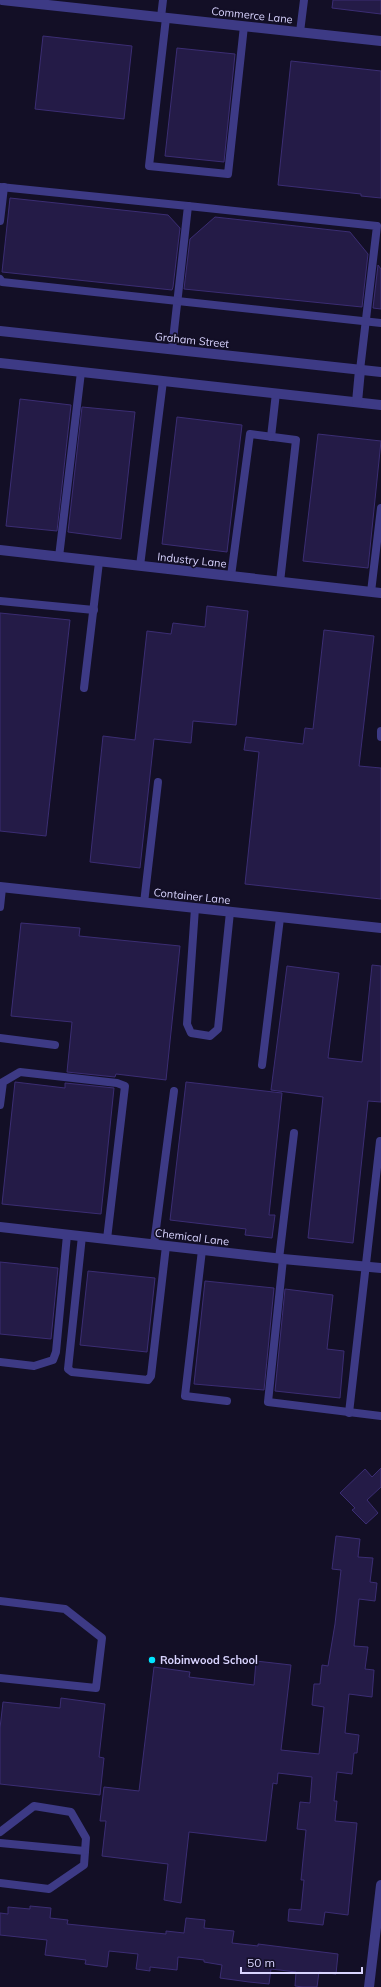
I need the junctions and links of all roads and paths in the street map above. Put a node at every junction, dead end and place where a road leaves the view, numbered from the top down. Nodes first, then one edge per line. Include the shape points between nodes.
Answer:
1 (2, 0) edge
2 (163, 0) edge
3 (304, 0) edge
4 (34, 2) edge
5 (164, 17) junction
6 (244, 26) junction
7 (300, 32) junction
8 (381, 41) edge
9 (2, 187) edge
10 (188, 206) junction
11 (0, 221) edge
12 (379, 226) edge
13 (0, 279) edge
14 (177, 300) junction
15 (366, 322) junction
16 (381, 323) edge
17 (0, 330) edge
18 (172, 350) junction
19 (0, 363) edge
20 (360, 370) junction
21 (81, 372) junction
22 (381, 372) edge
23 (163, 381) junction
24 (276, 393) junction
25 (357, 402) junction
26 (381, 404) edge
27 (272, 436) junction
28 (381, 508) edge
29 (0, 550) edge
30 (59, 557) junction
31 (99, 562) junction
32 (140, 566) junction
33 (231, 576) junction
34 (280, 582) junction
35 (376, 593) edge
36 (0, 601) edge
37 (94, 610) junction
38 (84, 688) dead end
39 (381, 730) edge
40 (381, 737) edge
41 (158, 782) dead end
42 (1, 887) edge
43 (144, 903) junction
44 (0, 907) edge
45 (196, 908) junction
46 (230, 912) junction
47 (280, 918) junction
48 (381, 928) edge
49 (0, 1038) edge
50 (55, 1045) dead end
51 (262, 1065) dead end
52 (174, 1091) dead end
53 (0, 1105) edge
54 (294, 1133) dead end
55 (380, 1141) edge
56 (0, 1227) edge
57 (67, 1235) junction
58 (82, 1236) junction
59 (107, 1239) junction
60 (154, 1244) junction
61 (166, 1246) junction
62 (202, 1250) junction
63 (281, 1259) junction
64 (365, 1267) junction
65 (381, 1268) edge
66 (0, 1362) edge
67 (227, 1401) dead end
68 (349, 1413) junction
69 (381, 1416) edge
70 (0, 1600) edge
71 (0, 1678) edge
72 (0, 1832) edge
73 (0, 1843) edge
74 (85, 1851) junction
75 (0, 1884) edge
76 (381, 1885) edge
77 (379, 1918) edge
78 (369, 1987) edge

1 - 4 street, Commerce Lane
2 - 5 lane
3 - 7 lane
4 - 5 street, Commerce Lane
5 - 6 street, Commerce Lane
5 - 6 lane via 149,166 228,174
6 - 7 street, Commerce Lane
7 - 8 street, Commerce Lane
9 - 10 lane
9 - 11 lane
10 - 12 lane
10 - 14 lane
12 - 15 lane
13 - 14 lane via 2,282
14 - 15 lane
14 - 18 lane
15 - 16 lane
15 - 20 lane
17 - 18 street, Graham Street
18 - 20 street, Graham Street
19 - 21 street
20 - 22 street, Graham Street
20 - 25 street
21 - 23 street
21 - 30 lane
23 - 24 street
23 - 32 lane
24 - 25 street
24 - 27 lane
25 - 26 street
27 - 33 lane via 250,434
27 - 34 lane via 296,440
28 - 35 lane
29 - 30 street, Industry Lane
30 - 31 street, Industry Lane
31 - 32 street, Industry Lane
31 - 37 lane
32 - 33 street, Industry Lane
33 - 34 street, Industry Lane
34 - 35 street, Industry Lane
36 - 37 lane
37 - 38 lane
39 - 40 lane
41 - 43 lane
42 - 43 street, Container Lane
42 - 44 lane
43 - 45 street, Container Lane
45 - 46 street, Container Lane
45 - 46 lane via 187,1024 191,1033 210,1036 218,1029
46 - 47 street, Container Lane
47 - 48 street, Container Lane
47 - 51 lane
49 - 50 lane
52 - 60 lane
53 - 59 lane via 3,1082 20,1072 125,1086
54 - 63 lane
55 - 64 lane
56 - 57 street, Chemical Lane
57 - 58 street, Chemical Lane
57 - 66 lane via 56,1352 53,1360 34,1366
58 - 59 street, Chemical Lane
58 - 61 lane via 68,1369 72,1372 148,1380 151,1376
59 - 60 street, Chemical Lane
60 - 61 street, Chemical Lane
61 - 62 street, Chemical Lane
62 - 63 street, Chemical Lane
62 - 67 lane via 185,1396
63 - 64 street, Chemical Lane
63 - 68 lane via 268,1402
64 - 65 street, Chemical Lane
64 - 68 lane
68 - 69 lane
70 - 71 lane via 65,1609 102,1638 96,1688
72 - 74 lane via 34,1806 71,1812 86,1838
73 - 74 lane
74 - 75 lane via 84,1865 49,1889
76 - 77 street
77 - 78 street

